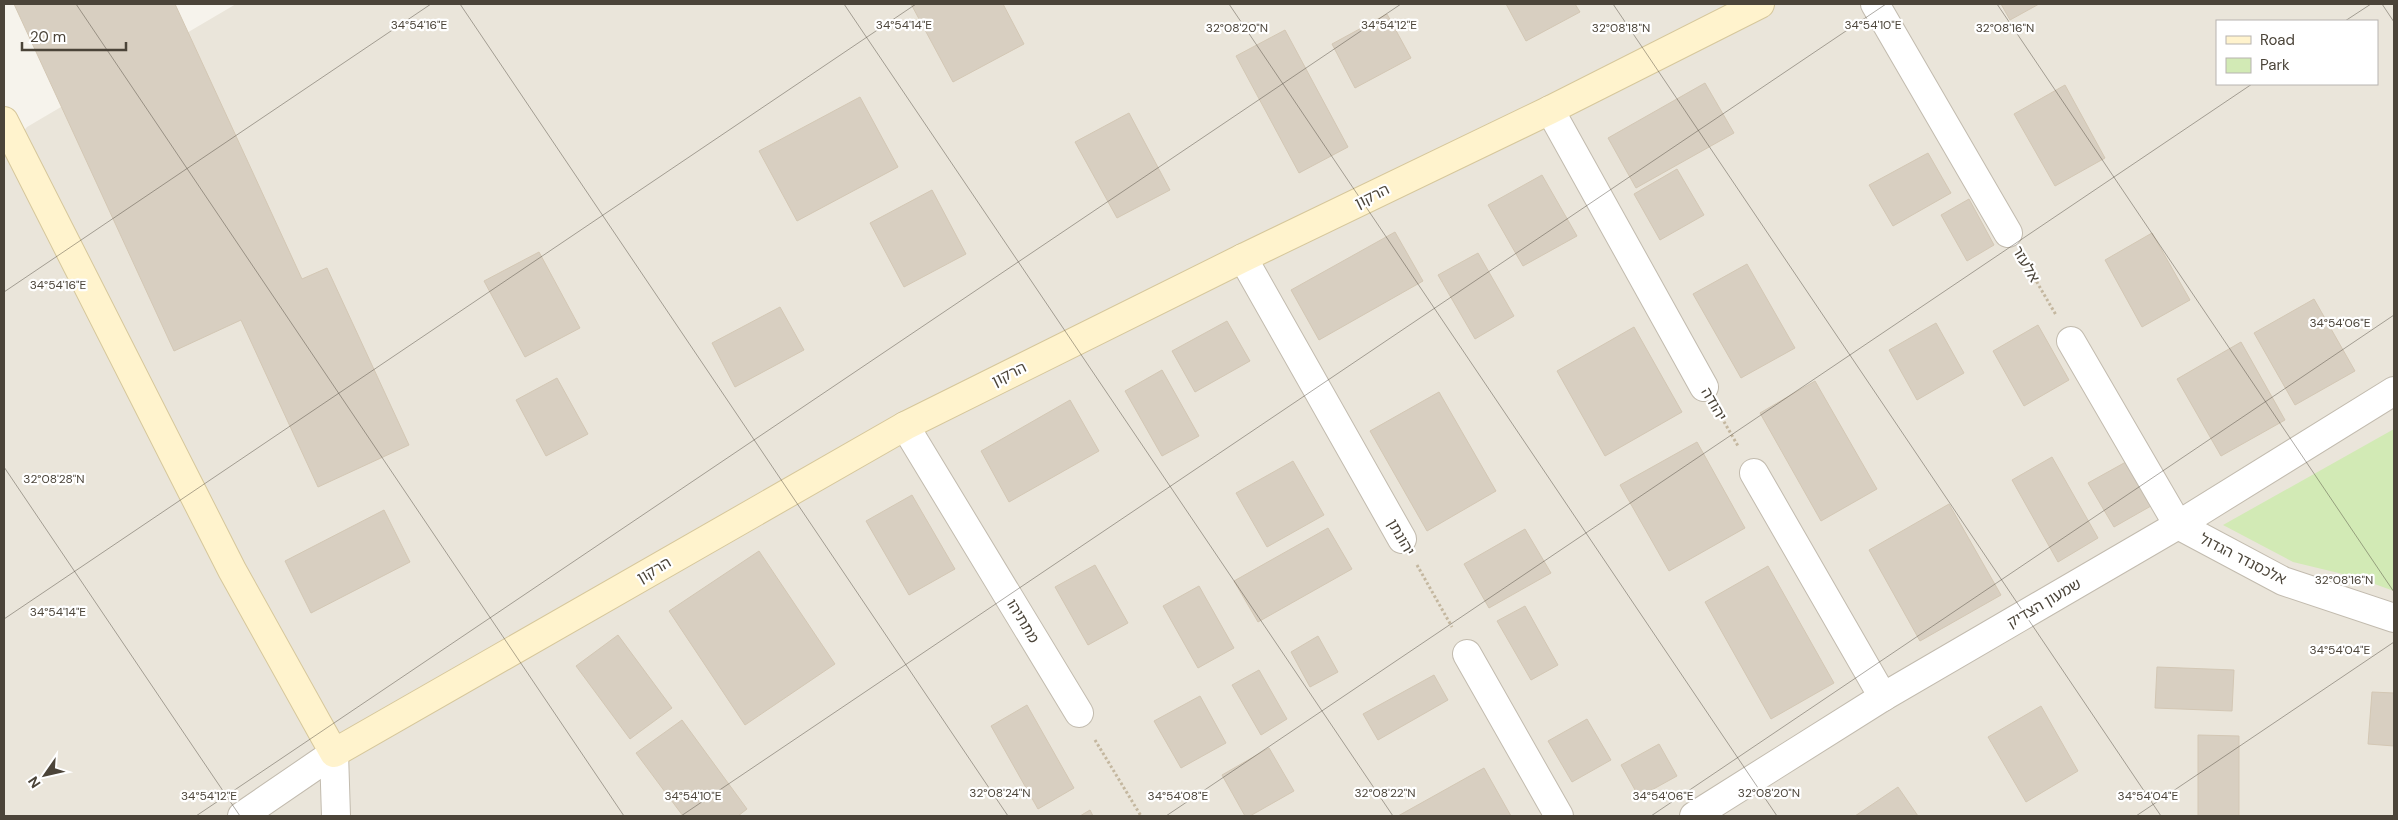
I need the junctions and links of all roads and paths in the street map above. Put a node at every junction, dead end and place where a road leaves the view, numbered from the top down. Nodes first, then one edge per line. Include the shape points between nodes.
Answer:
1 (1760, 4) edge
2 (1875, 4) edge
3 (1550, 110) junction
4 (4, 121) edge
5 (2008, 233) joint
6 (1243, 258) junction
7 (2071, 341) joint
8 (1704, 387) joint
9 (2394, 391) edge
10 (905, 426) junction
11 (1754, 473) joint
12 (2178, 525) junction
13 (1402, 539) joint
14 (2394, 618) edge
15 (1467, 654) joint
16 (1883, 697) junction
17 (1079, 713) joint
18 (334, 753) junction
19 (242, 816) edge
20 (336, 816) edge
21 (1141, 816) edge
22 (1559, 816) edge
23 (1694, 816) edge

1 - 3 street, הרקון
2 - 5 street, אלעזר
3 - 6 street, הרקון
3 - 8 street, יהודה
4 - 18 street via 232,570
5 - 7 path, אלעזר
6 - 10 street, הרקון
6 - 13 street, יהונתן
7 - 12 street
8 - 11 path, יהודה
9 - 12 street, שמעון הצדיק
10 - 17 street, מתתיהו
10 - 18 street, הרקון
11 - 16 street
12 - 14 street, אלכסנדר הגדול via 2283,581
12 - 16 street, שמעון הצדיק
13 - 15 path, יהונתן
15 - 22 street
16 - 23 street, שמעון הצדיק
17 - 21 path
18 - 19 street
18 - 20 street

